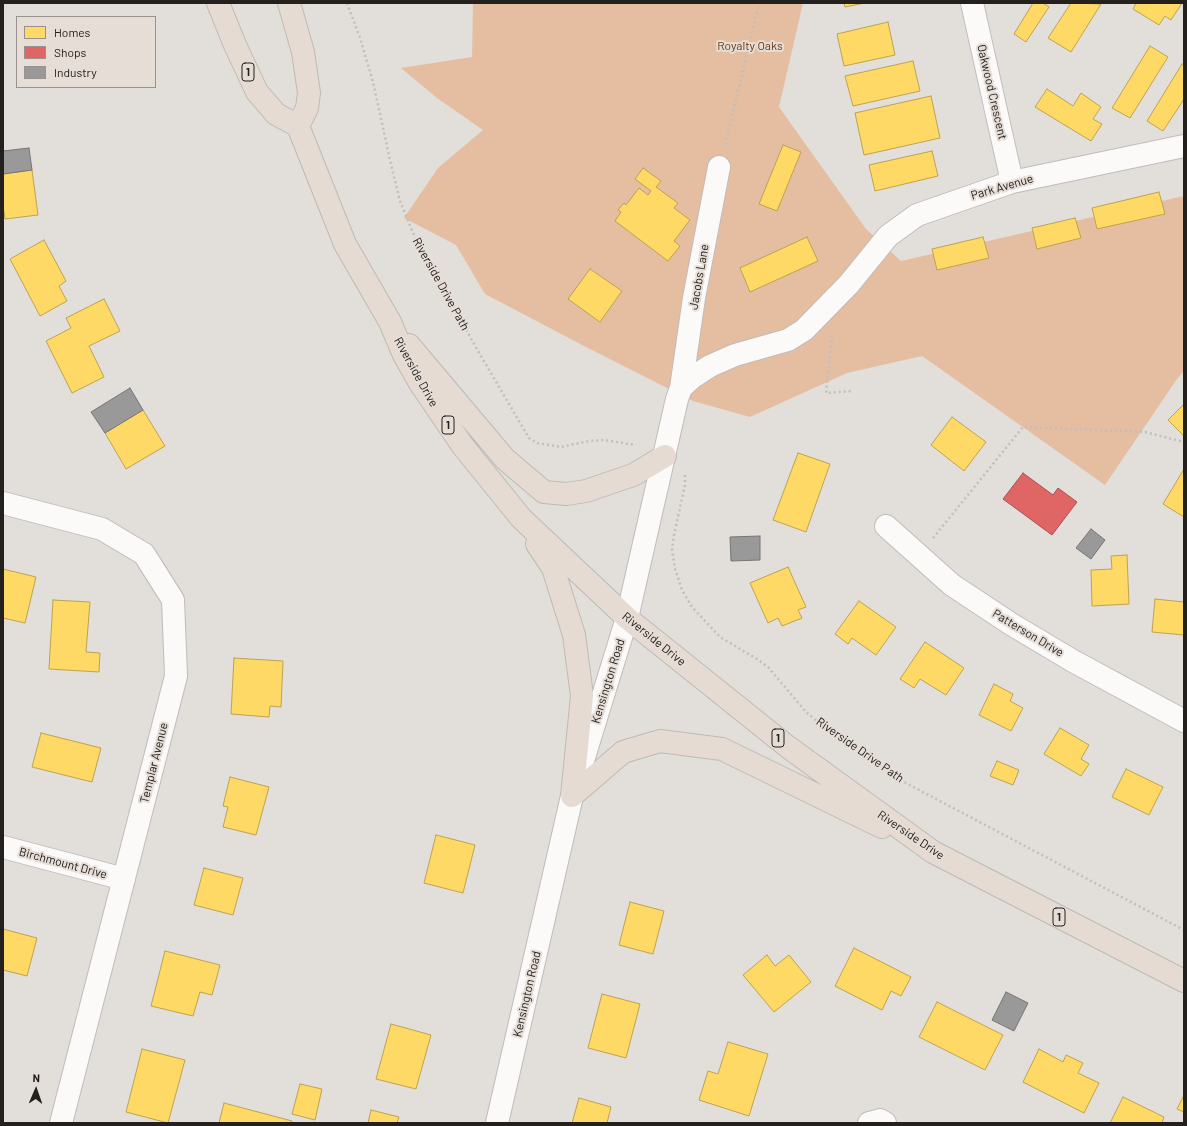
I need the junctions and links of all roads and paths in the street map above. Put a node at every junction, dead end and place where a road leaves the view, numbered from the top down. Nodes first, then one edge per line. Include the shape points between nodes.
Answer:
1 (218, 3) edge
2 (289, 3) edge
3 (347, 3) edge
4 (759, 3) edge
5 (972, 3) edge
6 (298, 126) junction
7 (1184, 146) edge
8 (719, 167) joint
9 (1012, 182) junction
10 (390, 322) junction
11 (832, 334) dead end
12 (681, 388) junction
13 (853, 391) dead end
14 (1184, 442) edge
15 (640, 446) dead end
16 (665, 456) junction
17 (683, 469) dead end
18 (3, 503) edge
19 (521, 518) junction
20 (886, 526) dead end
21 (933, 539) dead end
22 (628, 618) junction
23 (1184, 720) edge
24 (572, 796) junction
25 (3, 847) edge
26 (933, 852) junction
27 (124, 879) junction
28 (1184, 930) edge
29 (1184, 981) edge
30 (61, 1123) edge
31 (497, 1123) edge
32 (870, 1123) edge
33 (885, 1123) edge

1 - 6 highway, 1 via 257,92 276,114
2 - 6 highway via 303,52 309,94 307,108
3 - 15 path, Riverside Drive Path via 373,82 400,201 413,233 528,438 537,443 561,447 604,440
4 - 8 path
5 - 9 street, Oakwood Crescent
6 - 10 highway, Riverside Drive / 1 via 345,244
7 - 9 street, Park Avenue
8 - 12 street, Jacobs Lane via 694,298
9 - 12 street, Park Avenue via 917,215 888,236 849,284 804,330 788,340 735,355 710,366
10 - 16 highway via 505,459 544,492 566,494 586,491 633,475
10 - 19 highway, Riverside Drive / 1 via 404,354 440,415
11 - 13 path via 826,393
12 - 16 street, Kensington Road
14 - 21 path via 1145,432 1023,427
16 - 22 street, Kensington Road
17 - 28 path, Riverside Drive Path via 685,485 672,550 675,569 682,590 692,607 720,637 768,668 806,712 825,728 902,781
18 - 27 street, Templar Avenue via 102,529 144,554 173,600 176,676
19 - 22 highway, Riverside Drive / 1
19 - 24 highway via 553,568 574,634 582,696
20 - 23 street, Patterson Drive via 952,585 1073,661
22 - 24 street, Kensington Road
22 - 26 highway, Riverside Drive / 1 via 788,747
24 - 26 highway via 622,752 660,741 722,749
24 - 31 street, Kensington Road
25 - 27 street, Birchmount Drive
26 - 29 highway, Riverside Drive / 1
27 - 30 street, Templar Avenue
32 - 33 street via 880,1120

